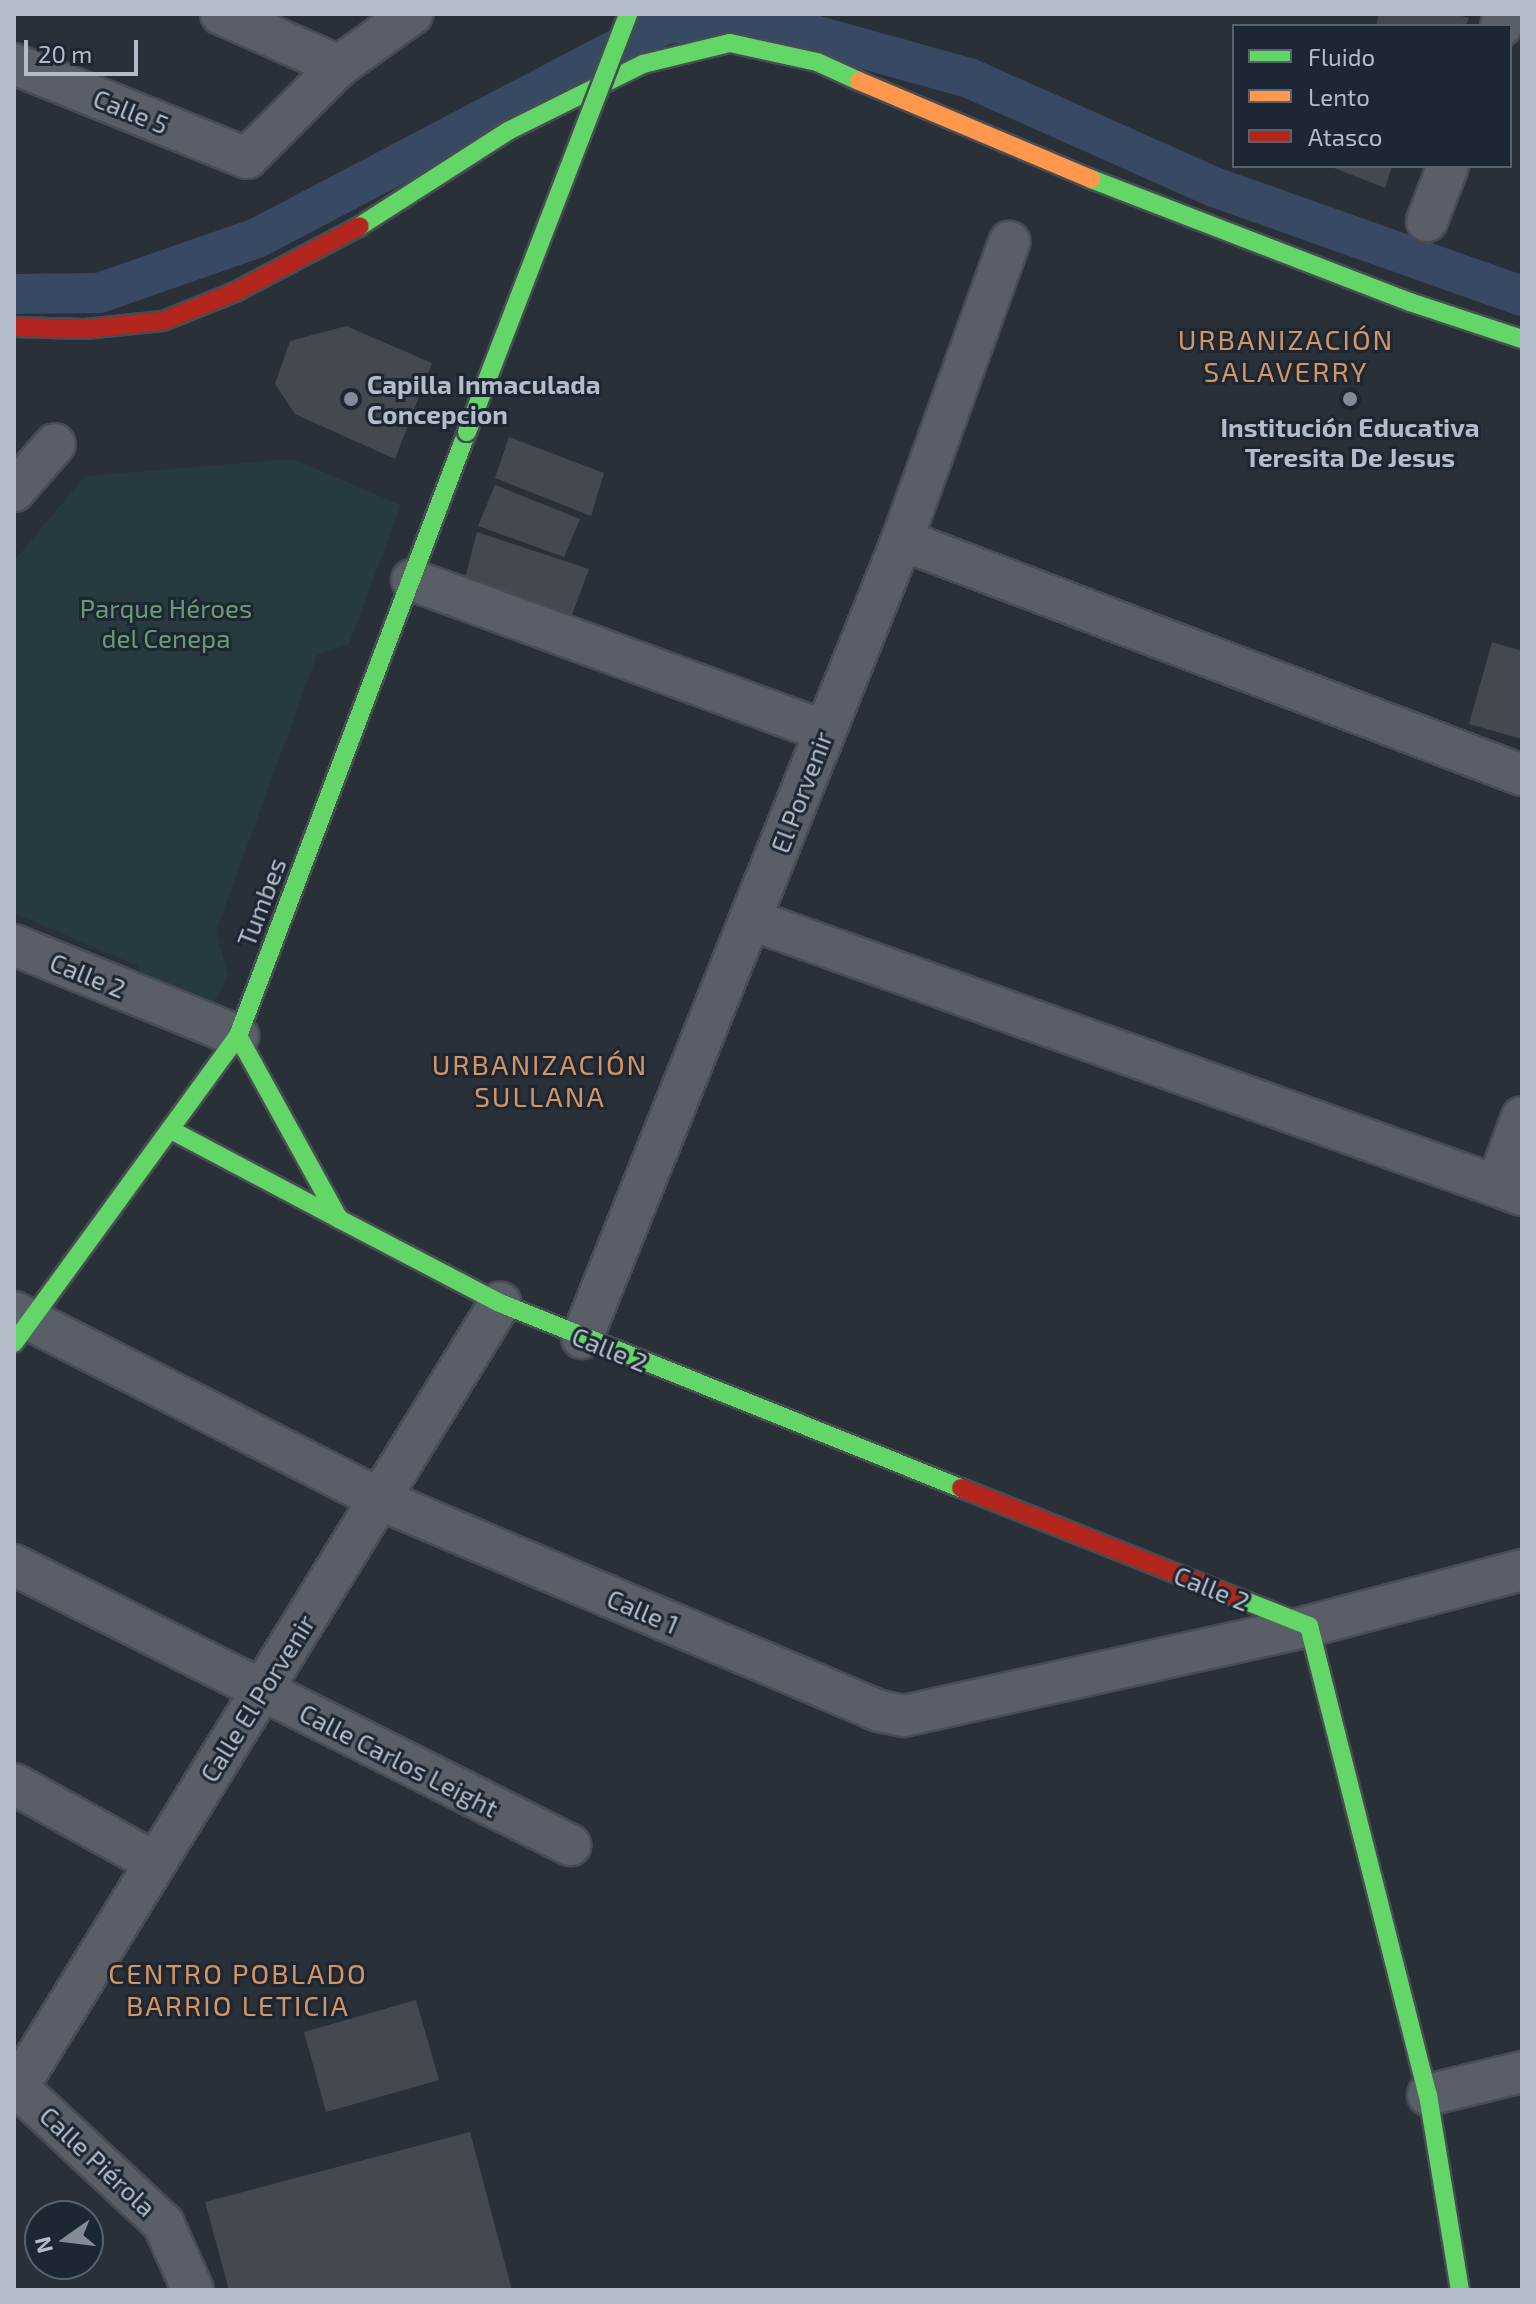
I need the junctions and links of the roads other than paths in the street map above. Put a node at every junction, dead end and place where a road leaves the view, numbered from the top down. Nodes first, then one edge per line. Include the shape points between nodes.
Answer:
1 (221, 14) edge
2 (412, 14) edge
3 (628, 14) edge
4 (14, 64) edge
5 (339, 66) junction
6 (1447, 168) edge
7 (1427, 221) dead end
8 (1009, 242) dead end
9 (14, 327) edge
10 (1522, 339) edge
11 (55, 444) dead end
12 (14, 491) edge
13 (902, 540) junction
14 (412, 580) junction
15 (825, 731) junction
16 (1522, 775) edge
17 (752, 920) junction
18 (14, 945) edge
19 (238, 1036) junction
20 (1522, 1117) edge
21 (171, 1130) junction
22 (1510, 1188) edge
23 (339, 1219) junction
24 (500, 1303) junction
25 (20, 1325) edge
26 (582, 1338) junction
27 (379, 1499) junction
28 (14, 1565) edge
29 (1522, 1570) edge
30 (1309, 1626) junction
31 (261, 1691) junction
32 (14, 1784) edge
33 (570, 1845) dead end
34 (156, 1863) junction
35 (1522, 2072) edge
36 (16, 2088) edge
37 (1428, 2095) junction
38 (193, 2290) edge
39 (1460, 2290) edge

1 - 5 street
2 - 5 street
3 - 14 street, Tumbes, bridge
4 - 5 street, Calle 5 via 247,158
6 - 7 street
8 - 13 street, El Porvenir
9 - 10 street via 85,329 163,321 235,292 355,229 508,131 643,64 730,43 817,62 1030,156 1410,302
11 - 12 street
13 - 15 street, El Porvenir
13 - 16 street
14 - 15 street
14 - 19 street, Tumbes
15 - 17 street, El Porvenir
17 - 22 street
17 - 26 street, El Porvenir
18 - 19 street, Calle 2
19 - 21 street, Tumbes
19 - 23 street
20 - 22 street
21 - 23 street, Calle 2
21 - 25 street, Tumbes
23 - 24 street, Calle 2
24 - 26 street, Calle 2
24 - 27 street, Calle El Porvenir
25 - 27 street, Calle 1
26 - 30 street, Calle 2
27 - 30 street, Calle 1 via 879,1711 904,1716
27 - 31 street, Calle El Porvenir
28 - 31 street, Calle Carlos Leight
29 - 30 street, Calle 1
30 - 37 street
31 - 33 street, Calle Carlos Leight
31 - 34 street, Calle El Porvenir
32 - 34 street
34 - 36 street, Calle El Porvenir
35 - 37 street
36 - 38 street, Calle Piérola via 163,2223
37 - 39 street

